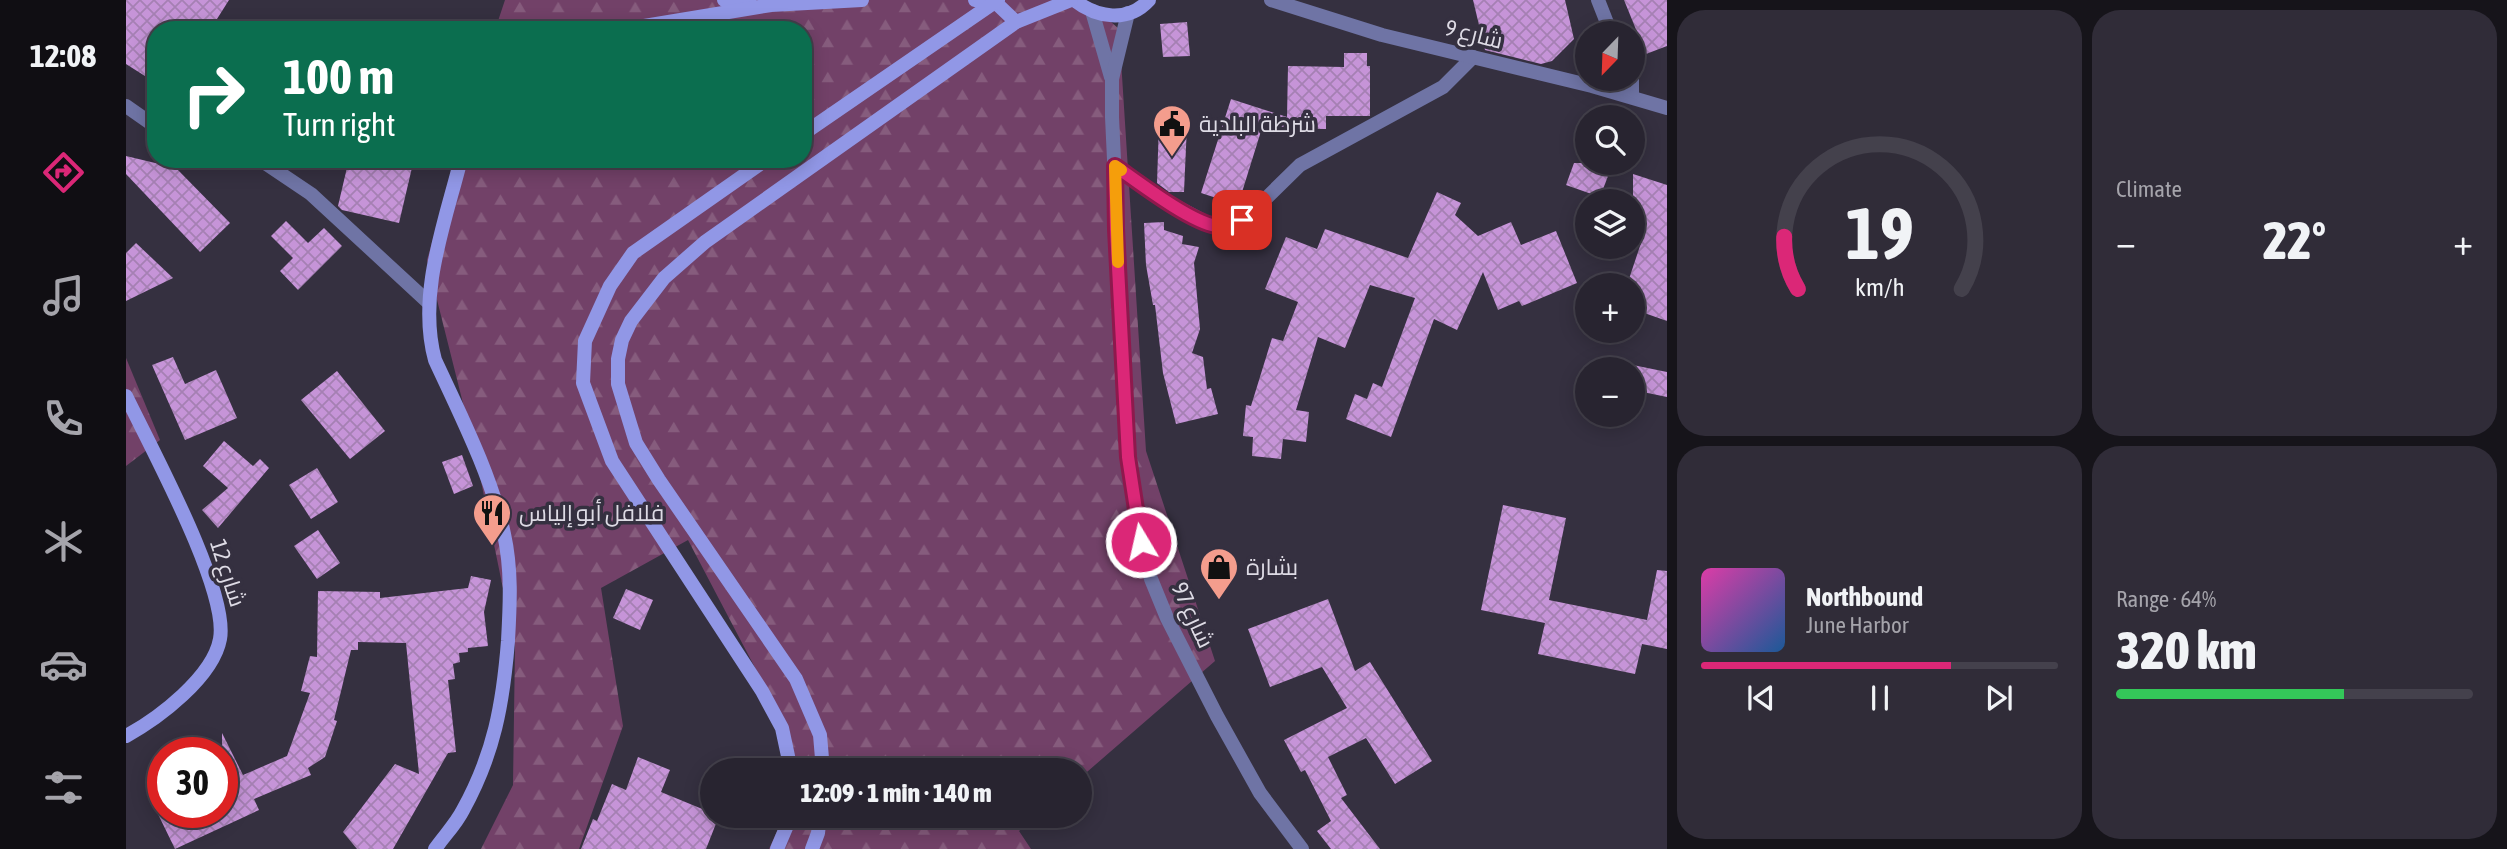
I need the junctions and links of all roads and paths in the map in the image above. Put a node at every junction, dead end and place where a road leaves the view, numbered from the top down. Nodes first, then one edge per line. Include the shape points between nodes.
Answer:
1 (724, 0) edge
2 (862, 0) edge
3 (975, 0) edge
4 (1072, 0) edge
5 (1149, 0) edge
6 (1271, 0) edge
7 (1598, 0) edge
8 (997, 1) edge
9 (771, 5) junction
10 (1092, 12) junction
11 (1128, 13) junction
12 (674, 21) edge
13 (1606, 21) edge
14 (1016, 22) junction
15 (1473, 57) junction
16 (1575, 78) edge
17 (1112, 79) junction
18 (1616, 91) edge
19 (1632, 91) edge
20 (1632, 97) junction
21 (126, 106) edge
22 (1667, 108) edge
23 (147, 121) edge
24 (812, 128) edge
25 (812, 166) edge
26 (1115, 166) junction
27 (272, 168) edge
28 (459, 168) edge
29 (754, 168) edge
30 (810, 168) edge
31 (429, 303) junction
32 (126, 396) edge
33 (126, 736) edge
34 (788, 758) edge
35 (822, 758) edge
36 (785, 828) edge
37 (819, 828) edge
38 (435, 849) edge
39 (777, 849) edge
40 (812, 849) edge
41 (1302, 849) edge

1 - 9 main road
2 - 9 main road
3 - 8 main road
4 - 10 main road
4 - 14 main road
5 - 11 main road
6 - 15 street, شارع 9 via 1382,35
7 - 13 street
8 - 14 main road
8 - 24 main road
9 - 12 main road
10 - 11 main road
10 - 17 street, شارع 97
11 - 17 street, شارع 97
14 - 25 main road
15 - 16 street, شارع 9
15 - 26 street via 1444,87 1300,165 1257,208 1233,224 1213,226
17 - 26 street, شارع 97
18 - 20 street, شارع 9
19 - 20 street
20 - 22 street, شارع 9
21 - 23 street
26 - 41 street, شارع 97 via 1128,457 1151,579 1260,793
27 - 31 street via 311,194
28 - 31 main road
29 - 34 main road via 633,253 610,286 585,341 583,383 612,461 762,691 782,728
30 - 35 main road via 705,242 664,278 622,340 618,383 636,443 796,679 820,735
31 - 38 main road via 435,360 478,458 504,534 511,597 505,687 490,750 463,812
32 - 33 main road, شارع 12 via 209,574 220,610 221,637 214,658 191,687
36 - 39 main road
37 - 40 main road

